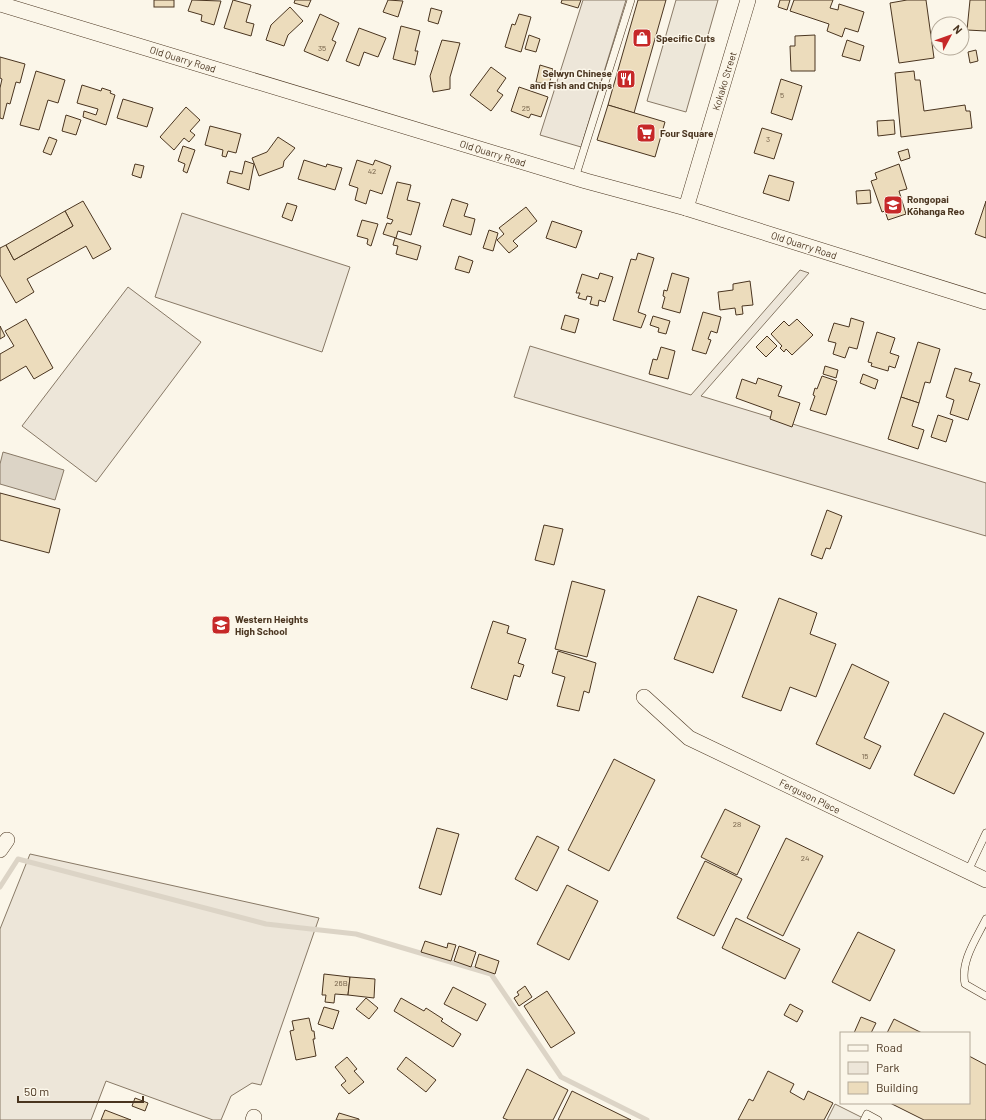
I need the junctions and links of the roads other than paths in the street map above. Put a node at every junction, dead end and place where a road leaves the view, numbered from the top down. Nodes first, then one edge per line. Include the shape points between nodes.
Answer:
1 (631, 0) edge
2 (748, 0) edge
3 (0, 4) edge
4 (575, 178) junction
5 (686, 208) junction
6 (986, 302) edge
7 (644, 697) dead end
8 (986, 833) edge
9 (968, 871) junction
10 (986, 880) edge
11 (986, 920) edge
12 (986, 996) edge
13 (864, 1120) edge
14 (878, 1120) edge

1 - 4 lane
2 - 5 street, Kokako Street
3 - 4 street, Old Quarry Road
4 - 5 street, Old Quarry Road
5 - 6 street, Old Quarry Road
7 - 9 street, Ferguson Place via 689,738
8 - 9 lane
9 - 10 street, Ferguson Place
11 - 12 lane via 966,961 963,974 965,984
13 - 14 lane via 867,1114

